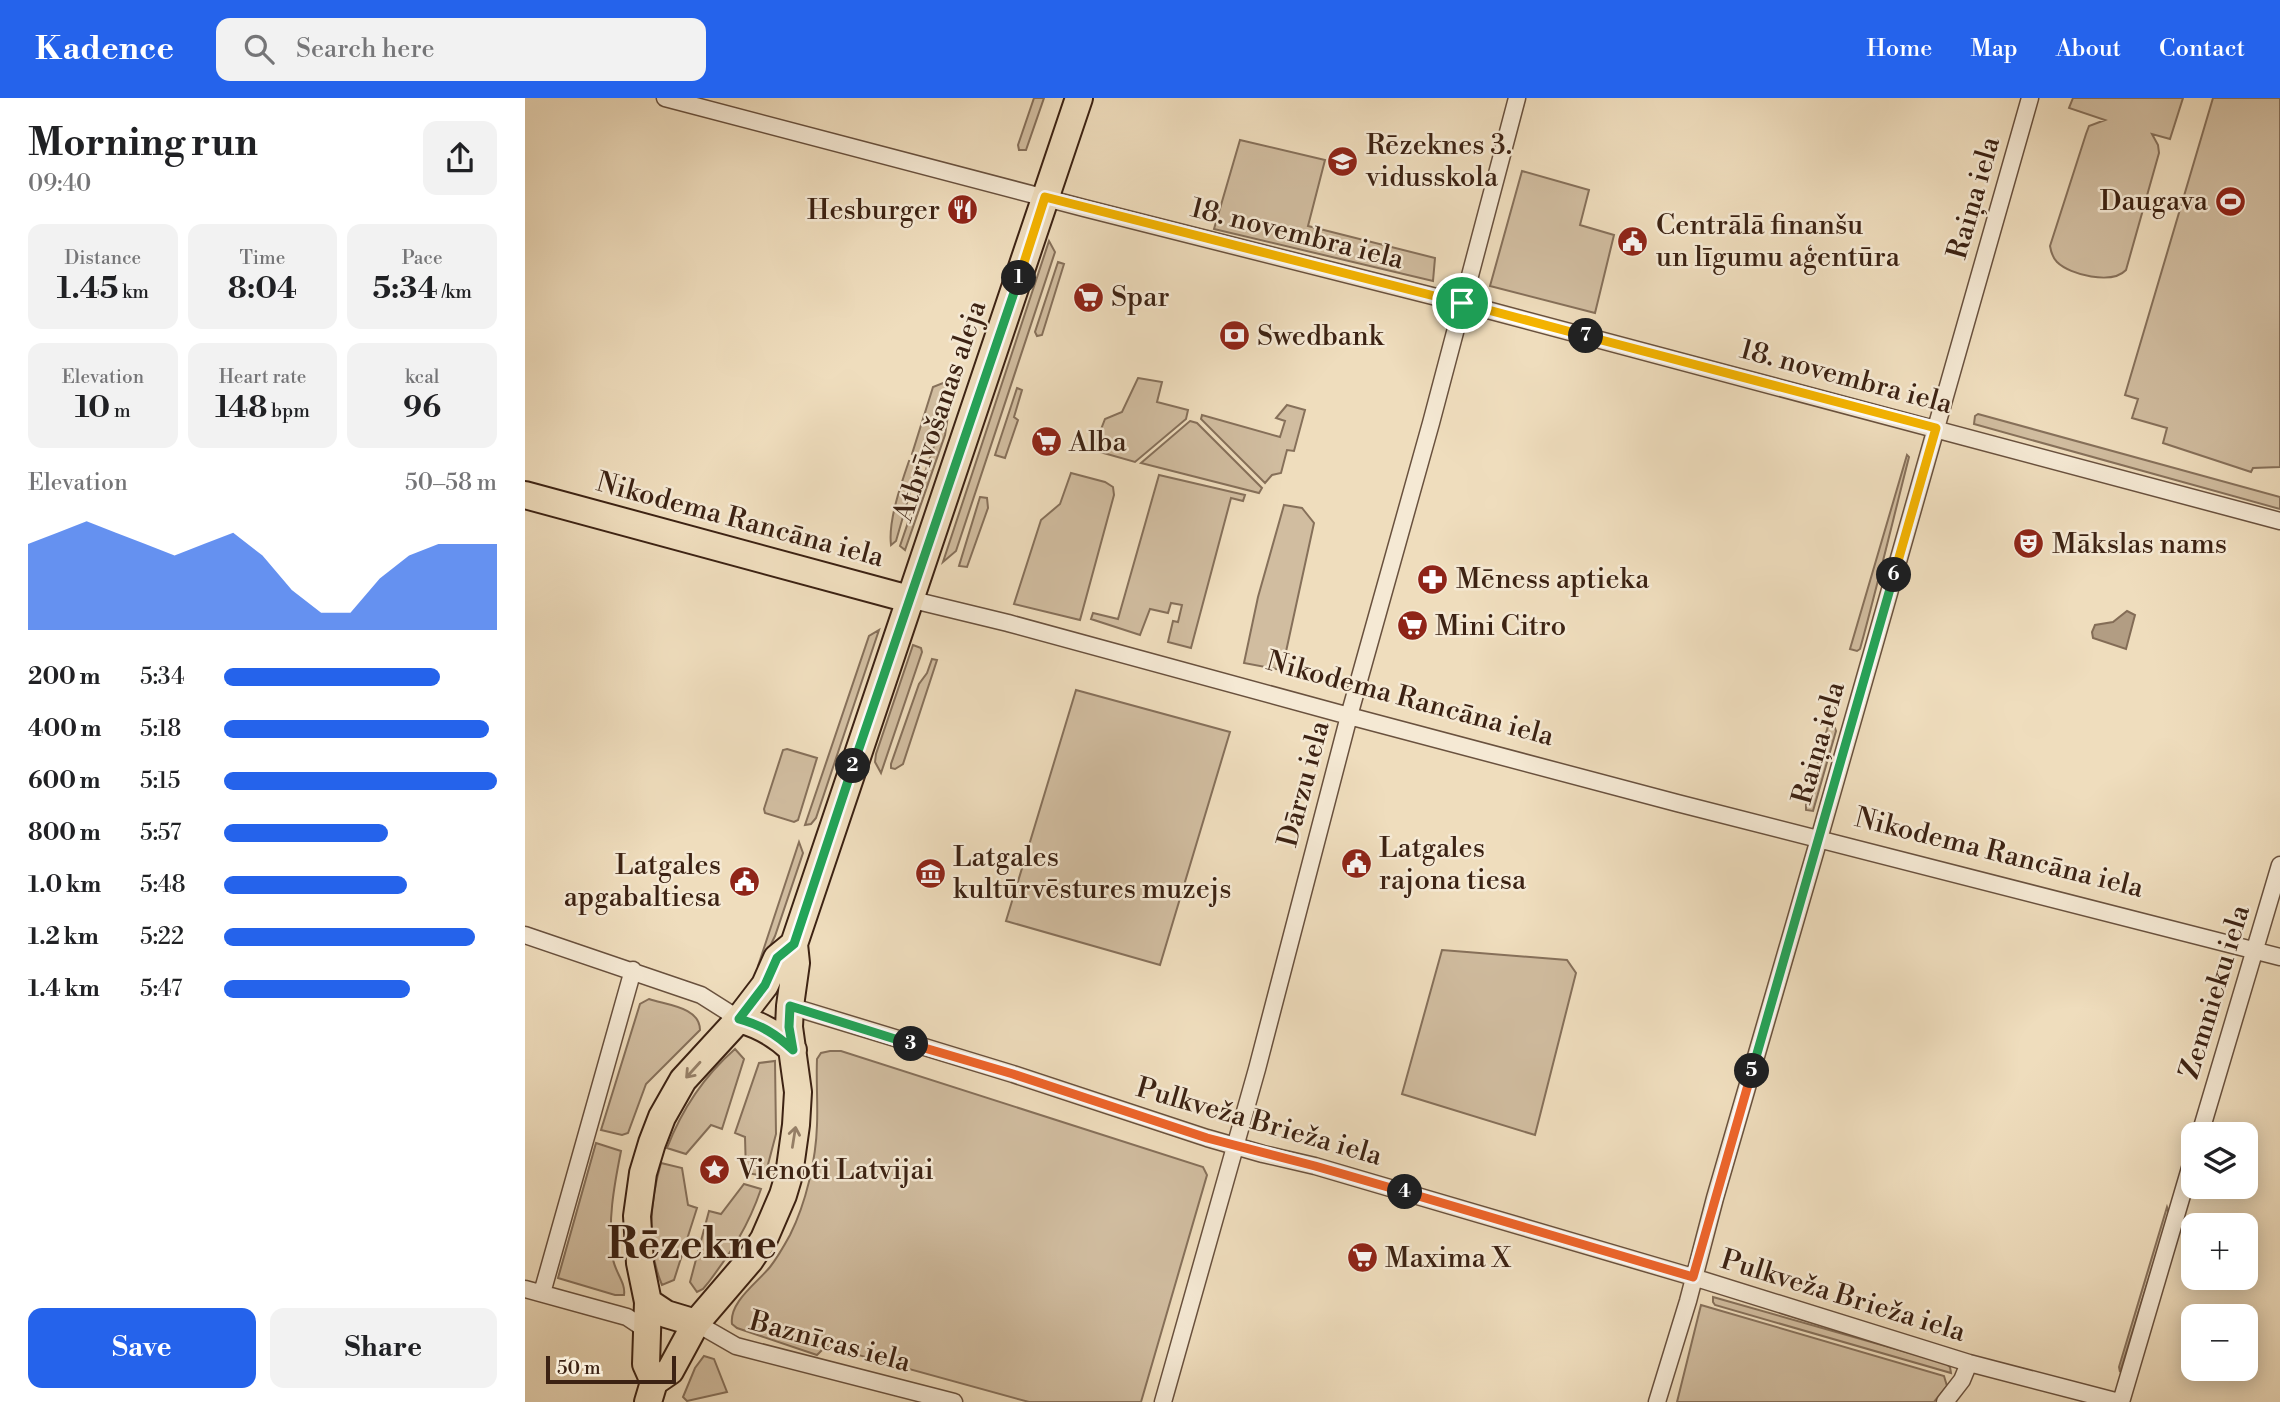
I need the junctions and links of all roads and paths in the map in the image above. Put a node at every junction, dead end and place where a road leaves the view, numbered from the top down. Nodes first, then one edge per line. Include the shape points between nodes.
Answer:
1 (665, 98) edge
2 (1079, 98) edge
3 (1517, 98) edge
4 (2030, 98) edge
5 (1045, 197) junction
6 (1462, 303) junction
7 (1936, 428) junction
8 (525, 495) edge
9 (2280, 521) edge
10 (909, 598) junction
11 (1349, 716) junction
12 (1819, 839) junction
13 (2280, 865) edge
14 (525, 935) edge
15 (794, 944) junction
16 (2255, 950) junction
17 (2280, 957) edge
18 (633, 970) junction
19 (790, 1006) junction
20 (739, 1019) junction
21 (793, 1050) junction
22 (2204, 1122) edge
23 (1235, 1146) junction
24 (2181, 1198) edge
25 (1693, 1277) junction
26 (525, 1289) edge
27 (542, 1293) junction
28 (648, 1302) junction
29 (697, 1323) junction
30 (648, 1331) junction
31 (1969, 1363) junction
32 (651, 1392) edge
33 (954, 1402) edge
34 (1163, 1402) edge
35 (1657, 1402) edge
36 (1945, 1402) edge
37 (2120, 1402) edge

1 - 5 street, 18. novembra iela
2 - 5 main road, Atbrīvošanas aleja
3 - 6 street, Dārzu iela
4 - 7 street, Raiņa iela
5 - 6 street, 18. novembra iela
5 - 10 main road, Atbrīvošanas aleja
6 - 7 street, 18. novembra iela
6 - 11 street, Dārzu iela
7 - 9 street, 18. novembra iela
7 - 12 street, Raiņa iela
8 - 10 main road, Nikodema Rancāna iela
10 - 11 street, Nikodema Rancāna iela
10 - 15 main road, Atbrīvošanas aleja
11 - 12 street, Nikodema Rancāna iela
11 - 23 street, Dārzu iela
12 - 16 street, Nikodema Rancāna iela
12 - 25 street, Raiņa iela
13 - 16 street, Zemnieku iela
14 - 18 street
15 - 19 main road, Atbrīvošanas aleja
15 - 20 main road, Atbrīvošanas aleja via 777,958 765,985
16 - 17 street, Nikodema Rancāna iela
16 - 22 street, Zemnieku iela
18 - 20 street via 701,995
18 - 27 street
19 - 21 main road, Atbrīvošanas aleja
19 - 23 street, Pulkveža Brieža iela
20 - 21 main road via 778,1036
20 -> 28 main road, Atbrīvošanas aleja via 683,1080 652,1143 637,1216
29 -> 21 main road, Atbrīvošanas aleja via 764,1240 783,1195 796,1125
23 - 25 street, Pulkveža Brieža iela
23 - 34 street, Dārzu iela
24 - 37 street
25 - 31 street, Pulkveža Brieža iela
25 - 35 street, Raiņa iela
26 - 27 street
27 - 30 street via 627,1317
28 - 29 main road via 666,1314
28 - 30 main road, Atbrīvošanas aleja
29 - 32 main road, Atbrīvošanas aleja via 670,1371
29 - 33 street, Baznīcas iela via 736,1346
30 - 32 main road, Atbrīvošanas aleja via 646,1364
31 - 36 street
31 - 37 street, Pulkveža Brieža iela

